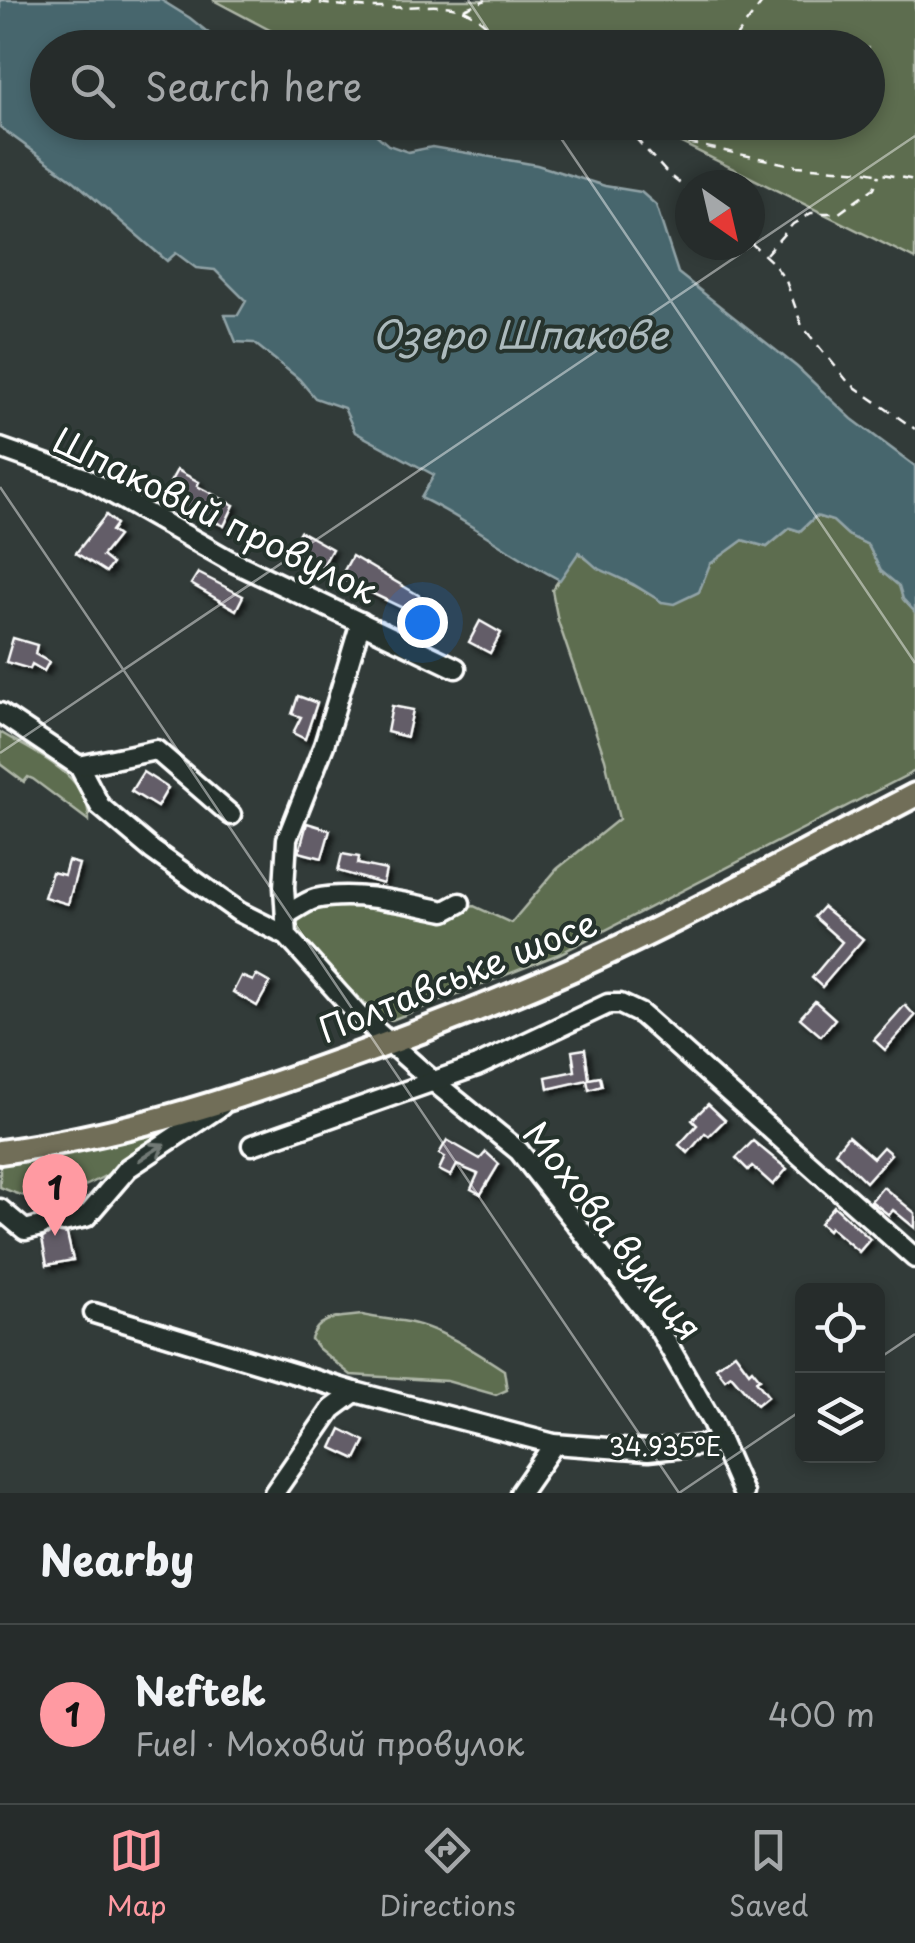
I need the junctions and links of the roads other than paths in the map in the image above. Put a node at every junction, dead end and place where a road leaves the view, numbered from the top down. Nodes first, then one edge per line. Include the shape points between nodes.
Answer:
1 (0, 448) edge
2 (361, 622) junction
3 (456, 668) dead end
4 (0, 712) edge
5 (79, 766) junction
6 (915, 795) edge
7 (231, 815) dead end
8 (460, 902) dead end
9 (286, 915) junction
10 (287, 936) junction
11 (392, 1042) junction
12 (434, 1082) junction
13 (230, 1100) junction
14 (252, 1145) dead end
15 (0, 1152) edge
16 (0, 1209) edge
17 (63, 1222) dead end
18 (41, 1226) dead end
19 (915, 1258) edge
20 (94, 1313) dead end
21 (355, 1392) junction
22 (720, 1443) junction
23 (554, 1444) junction
24 (274, 1493) edge
25 (520, 1493) edge
26 (743, 1493) edge

1 - 2 street, Шпаковий провулок via 86,478 169,529
2 - 3 street, Шпаковий провулок
2 - 9 street via 287,839
4 - 5 street, Мохова вулиця
5 - 7 street via 156,750
5 - 10 street, Мохова вулиця via 100,806 152,850 239,912
6 - 11 main road, Полтавське шосе via 593,959
8 - 9 street via 445,911 338,897 311,900
9 - 10 street
10 - 11 street, Мохова вулиця via 358,1015
11 - 12 street, Мохова вулиця
11 - 13 main road, Полтавське шосе
12 - 14 street
12 - 19 street via 620,1004 641,1014
12 - 22 street, Мохова вулиця via 519,1151 659,1328
13 - 15 main road, Полтавське шосе
17 -> 13 street via 86,1218 128,1168
16 - 18 street via 24,1230
20 - 21 street
21 - 23 street
21 - 24 street via 332,1409
22 - 23 street via 648,1451
22 - 26 street, Мохова вулиця
23 - 25 street

